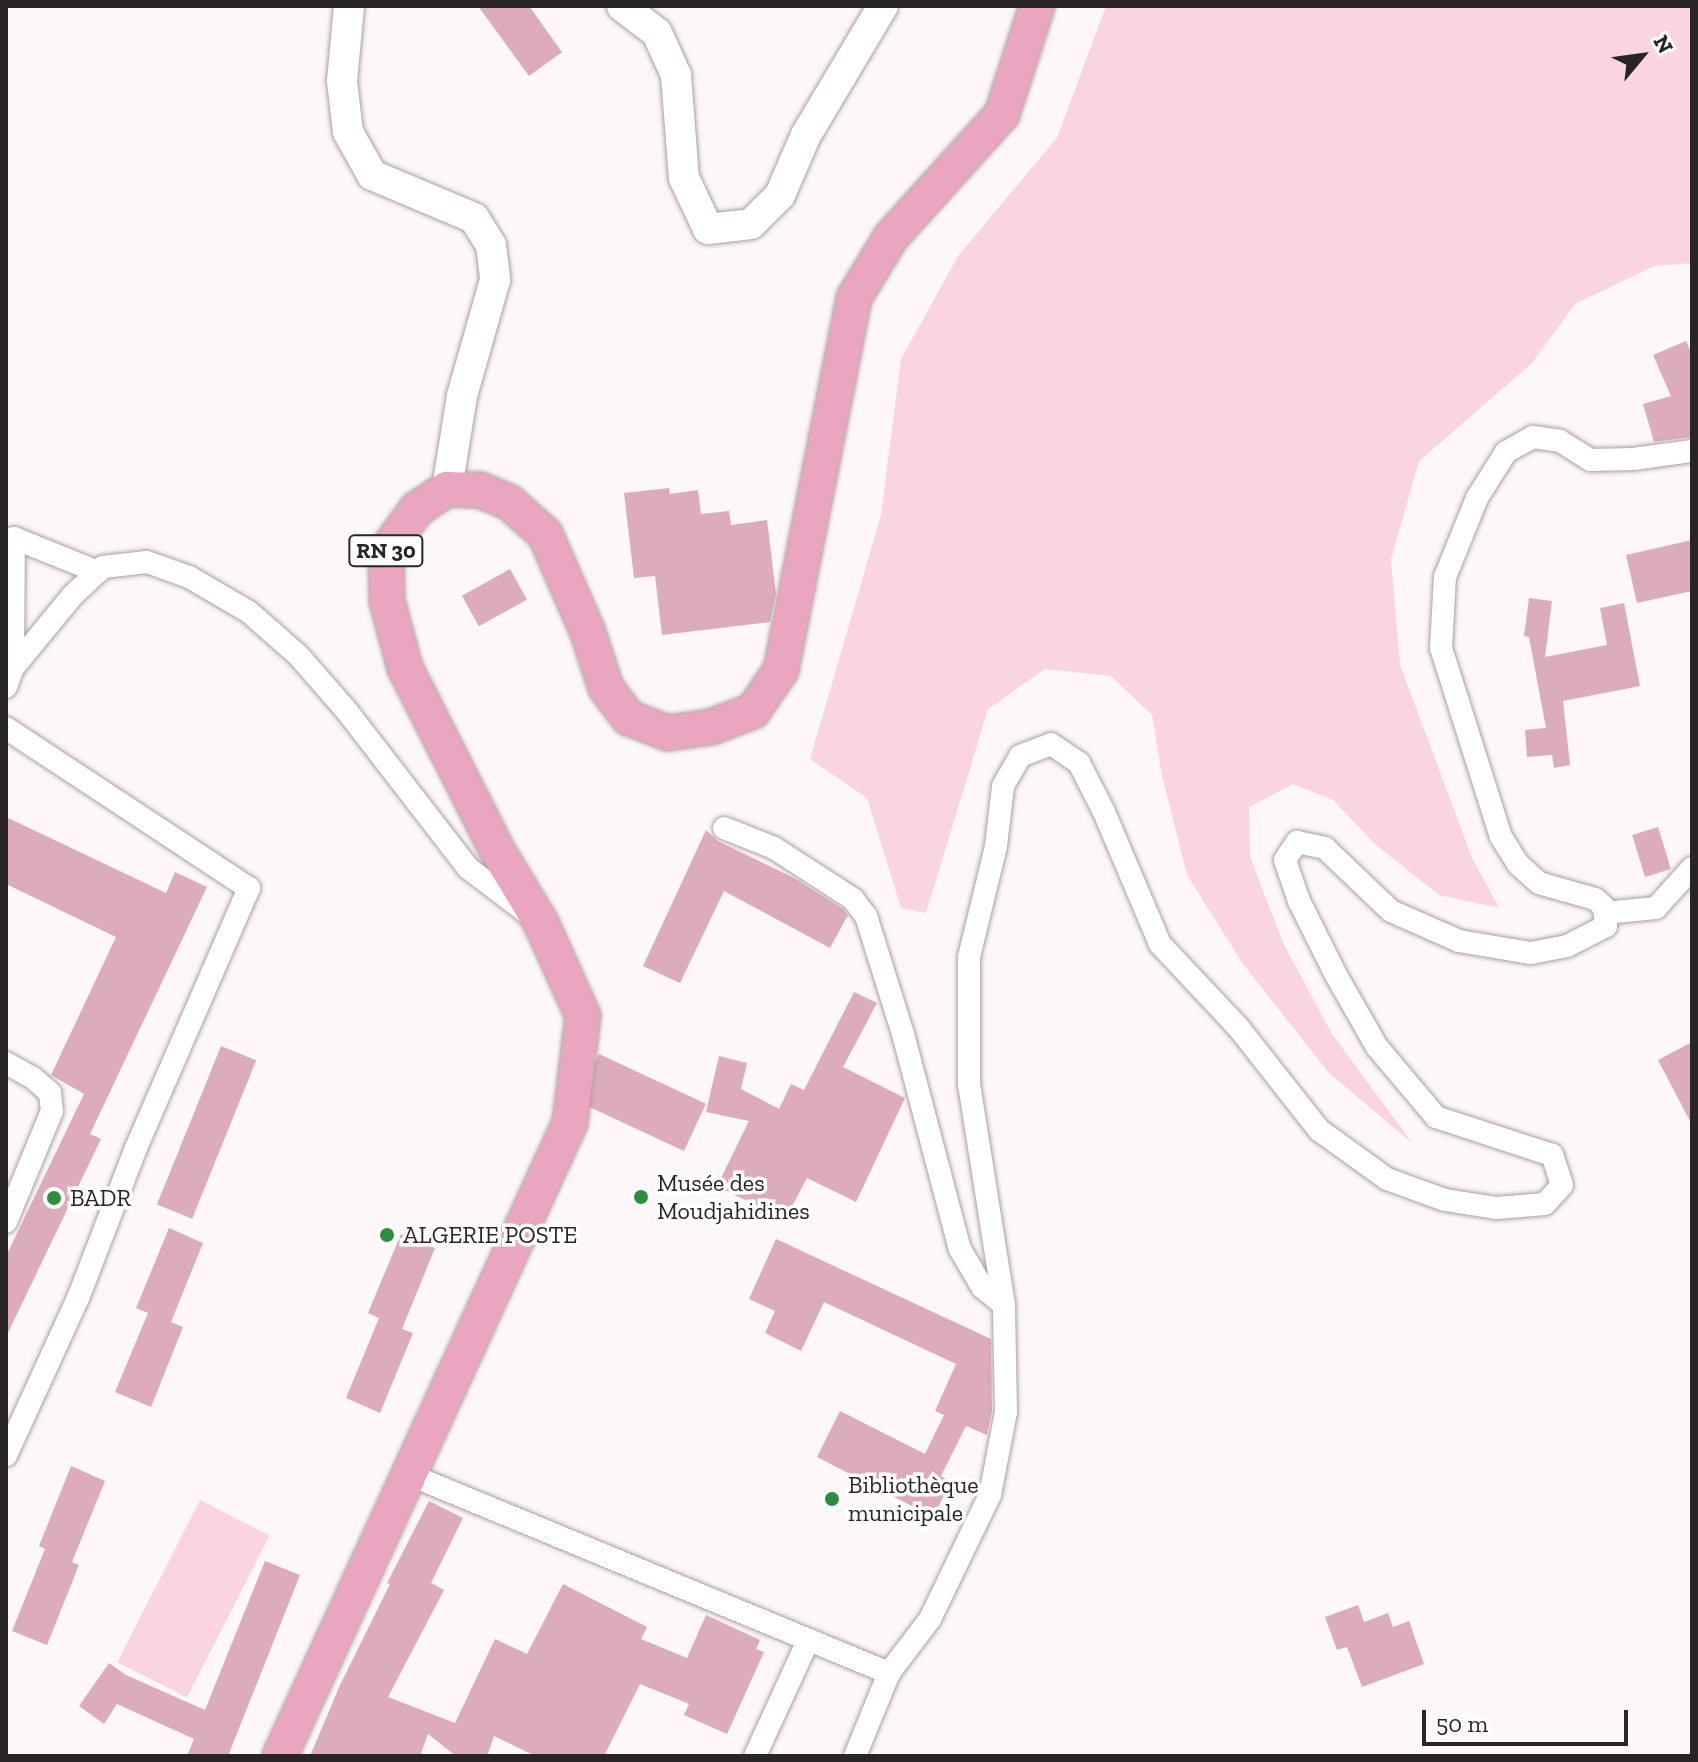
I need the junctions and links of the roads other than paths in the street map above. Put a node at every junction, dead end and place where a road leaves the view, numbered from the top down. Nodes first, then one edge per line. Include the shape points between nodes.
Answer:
1 (349, 6) edge
2 (622, 6) edge
3 (883, 6) edge
4 (1037, 6) edge
5 (1692, 451) edge
6 (447, 489) junction
7 (10, 531) edge
8 (98, 572) junction
9 (10, 678) edge
10 (6, 728) edge
11 (724, 828) dead end
12 (1692, 868) edge
13 (1605, 913) junction
14 (541, 923) junction
15 (6, 1063) edge
16 (6, 1222) edge
17 (1004, 1305) junction
18 (6, 1455) edge
19 (408, 1474) junction
20 (808, 1641) junction
21 (889, 1673) junction
22 (280, 1756) edge
23 (755, 1756) edge
24 (855, 1756) edge

1 - 6 street via 342,81 348,132 372,175 474,218 491,245 495,280 462,396
2 - 3 street via 657,33 676,75 684,178 708,229 751,224 780,195 806,135
4 - 6 main road via 1002,114 891,237 854,298 781,670 753,711 711,727 668,733 629,718 606,688 545,534 510,503 480,490
5 - 13 street via 1591,460 1560,441 1533,437 1506,452 1477,498 1445,577 1441,648 1501,837 1518,864 1539,883 1595,899
6 - 14 main road, RN 30 via 417,509 386,551 387,601 405,668 497,850
7 - 8 street
7 - 9 street
8 - 9 street via 73,595
8 - 14 street via 147,562 189,577 249,612 298,655 346,710 468,868
10 - 18 street via 249,888 136,1148 78,1298
11 - 17 street via 774,848 853,899 866,916 960,1249 982,1287
12 - 13 street via 1656,908
13 - 17 street via 1606,926 1594,933 1567,946 1531,953 1459,941 1391,911 1325,848 1297,842 1285,860 1317,938 1370,1035 1436,1117 1552,1155 1562,1185 1545,1204 1497,1208 1445,1200 1387,1179 1319,1130 1238,1027 1160,944 1079,763 1051,744 1020,756 1003,786 996,846 969,957 969,1085
14 - 19 main road, RN 30 via 583,1016 570,1123
15 - 16 street via 50,1093 52,1111
17 - 21 street via 1006,1412 990,1495 930,1619
19 - 20 street
19 - 22 main road, RN 30
20 - 21 street
20 - 23 street
21 - 24 street

